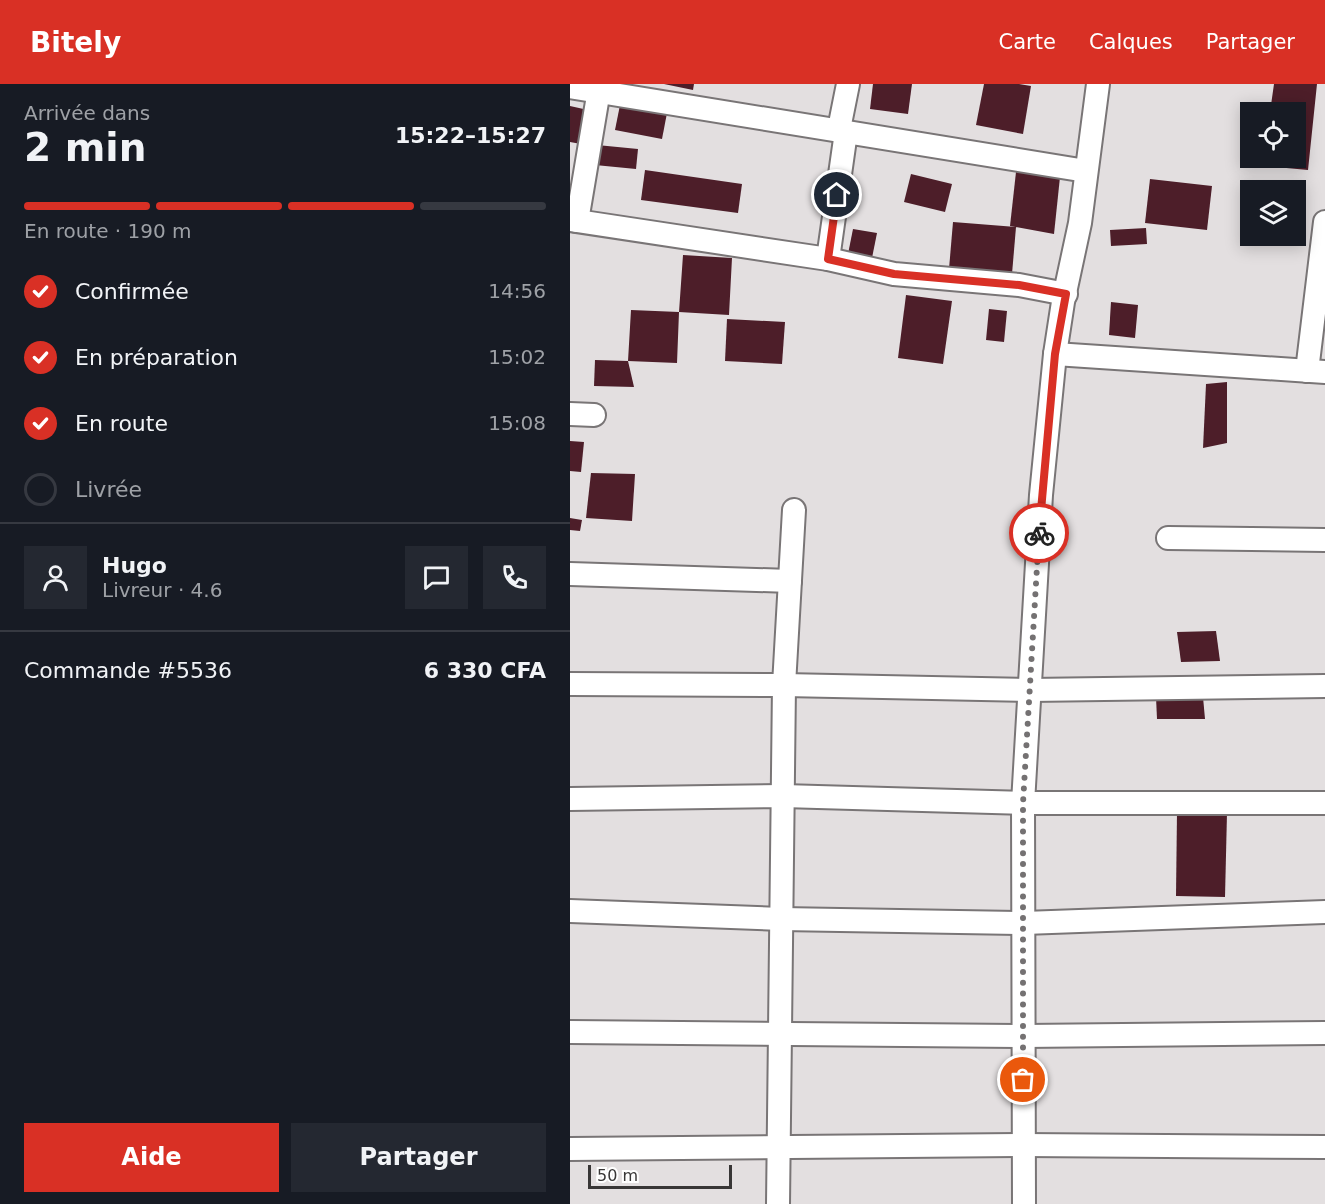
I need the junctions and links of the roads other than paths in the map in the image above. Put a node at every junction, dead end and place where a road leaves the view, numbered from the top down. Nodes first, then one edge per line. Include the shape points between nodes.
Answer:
1 (848, 84) edge
2 (1098, 84) edge
3 (570, 87) edge
4 (600, 88) edge
5 (843, 131) junction
6 (1086, 171) junction
7 (573, 220) edge
8 (1325, 222) edge
9 (828, 259) junction
10 (1066, 294) junction
11 (1055, 354) junction
12 (1316, 372) edge
13 (570, 414) edge
14 (594, 415) dead end
15 (794, 510) dead end
16 (1168, 538) dead end
17 (1325, 540) edge
18 (570, 574) edge
19 (790, 581) junction
20 (570, 684) edge
21 (784, 685) junction
22 (1325, 686) edge
23 (1030, 690) junction
24 (783, 796) junction
25 (570, 799) edge
26 (1023, 803) junction
27 (1325, 803) edge
28 (570, 911) edge
29 (1325, 912) edge
30 (781, 919) junction
31 (1024, 923) junction
32 (570, 1032) edge
33 (1325, 1032) edge
34 (779, 1033) junction
35 (1023, 1036) junction
36 (1023, 1145) junction
37 (1325, 1147) edge
38 (778, 1148) junction
39 (570, 1149) edge
40 (778, 1204) edge
41 (1024, 1204) edge

1 - 5 street
2 - 6 street
3 - 4 street
4 - 5 street
4 - 7 street
5 - 6 street
5 - 9 street
6 - 10 street
7 - 9 street
8 - 12 street
9 - 10 street via 894,274 1019,285
10 - 11 street
11 - 12 street
11 - 23 street via 1041,495
13 - 14 street
15 - 19 street
16 - 17 street
18 - 19 street
19 - 21 street
20 - 21 street
21 - 23 street
21 - 24 street
22 - 23 street
23 - 26 street
24 - 25 street
24 - 26 street
24 - 30 street
26 - 27 street
26 - 31 street
28 - 30 street
29 - 31 street
30 - 31 street
30 - 34 street
31 - 35 street
32 - 34 street
33 - 35 street
34 - 35 street
34 - 38 street
35 - 36 street
36 - 37 street
36 - 38 street
36 - 41 street
38 - 39 street
38 - 40 street

